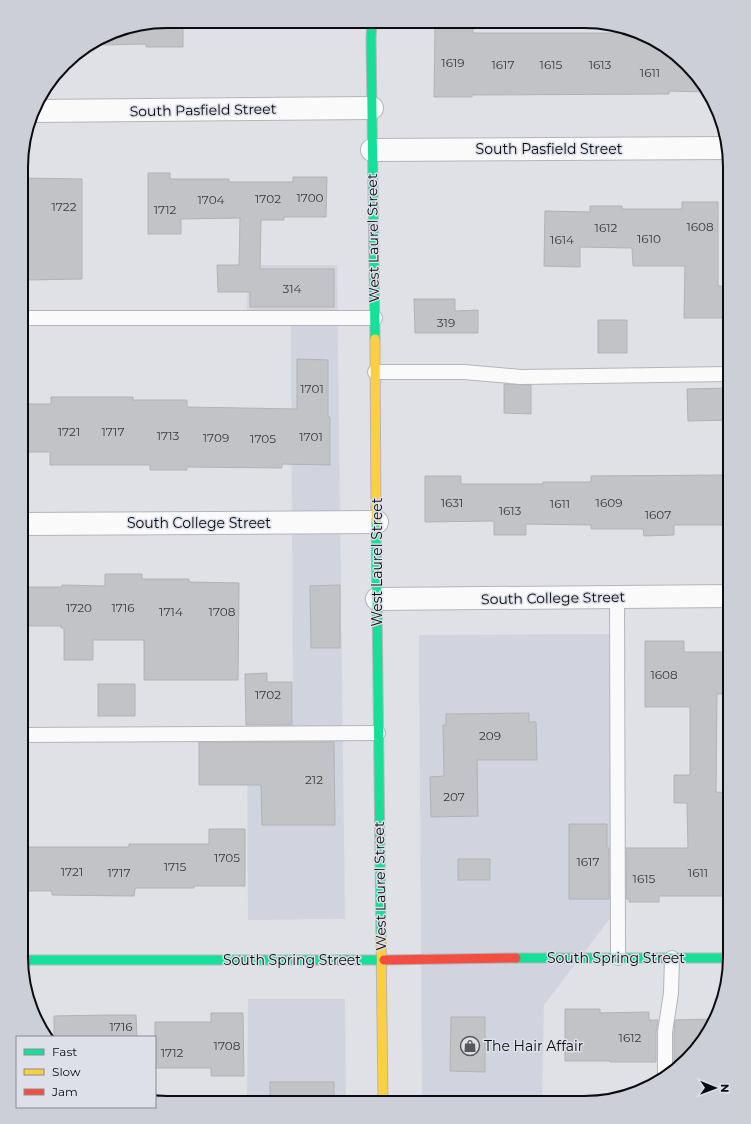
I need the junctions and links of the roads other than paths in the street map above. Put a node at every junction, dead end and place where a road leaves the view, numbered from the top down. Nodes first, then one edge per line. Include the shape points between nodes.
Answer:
1 (372, 28) edge
2 (372, 108) junction
3 (40, 112) edge
4 (722, 148) edge
5 (372, 150) junction
6 (28, 318) edge
7 (375, 318) junction
8 (375, 372) junction
9 (723, 374) edge
10 (376, 522) junction
11 (28, 524) edge
12 (723, 596) edge
13 (617, 597) junction
14 (377, 600) junction
15 (378, 733) junction
16 (28, 735) edge
17 (618, 958) junction
18 (672, 958) junction
19 (723, 958) edge
20 (28, 960) edge
21 (381, 961) junction
22 (665, 1070) edge
23 (383, 1096) edge

1 - 2 street, West Laurel Street
2 - 3 street, South Pasfield Street
2 - 5 street, West Laurel Street
4 - 5 street, South Pasfield Street
5 - 7 street, West Laurel Street
6 - 7 lane
7 - 8 street, West Laurel Street
8 - 9 lane via 464,372 521,377
8 - 10 street, West Laurel Street
10 - 11 street, South College Street
10 - 14 street, West Laurel Street
12 - 13 street, South College Street
13 - 14 street, South College Street
13 - 17 lane
14 - 15 street, West Laurel Street
15 - 16 lane
15 - 21 street, West Laurel Street
17 - 18 street, South Spring Street
17 - 21 street, South Spring Street
18 - 19 street, South Spring Street
18 - 22 lane via 671,992 665,1032
20 - 21 street, South Spring Street
21 - 23 street, West Laurel Street

